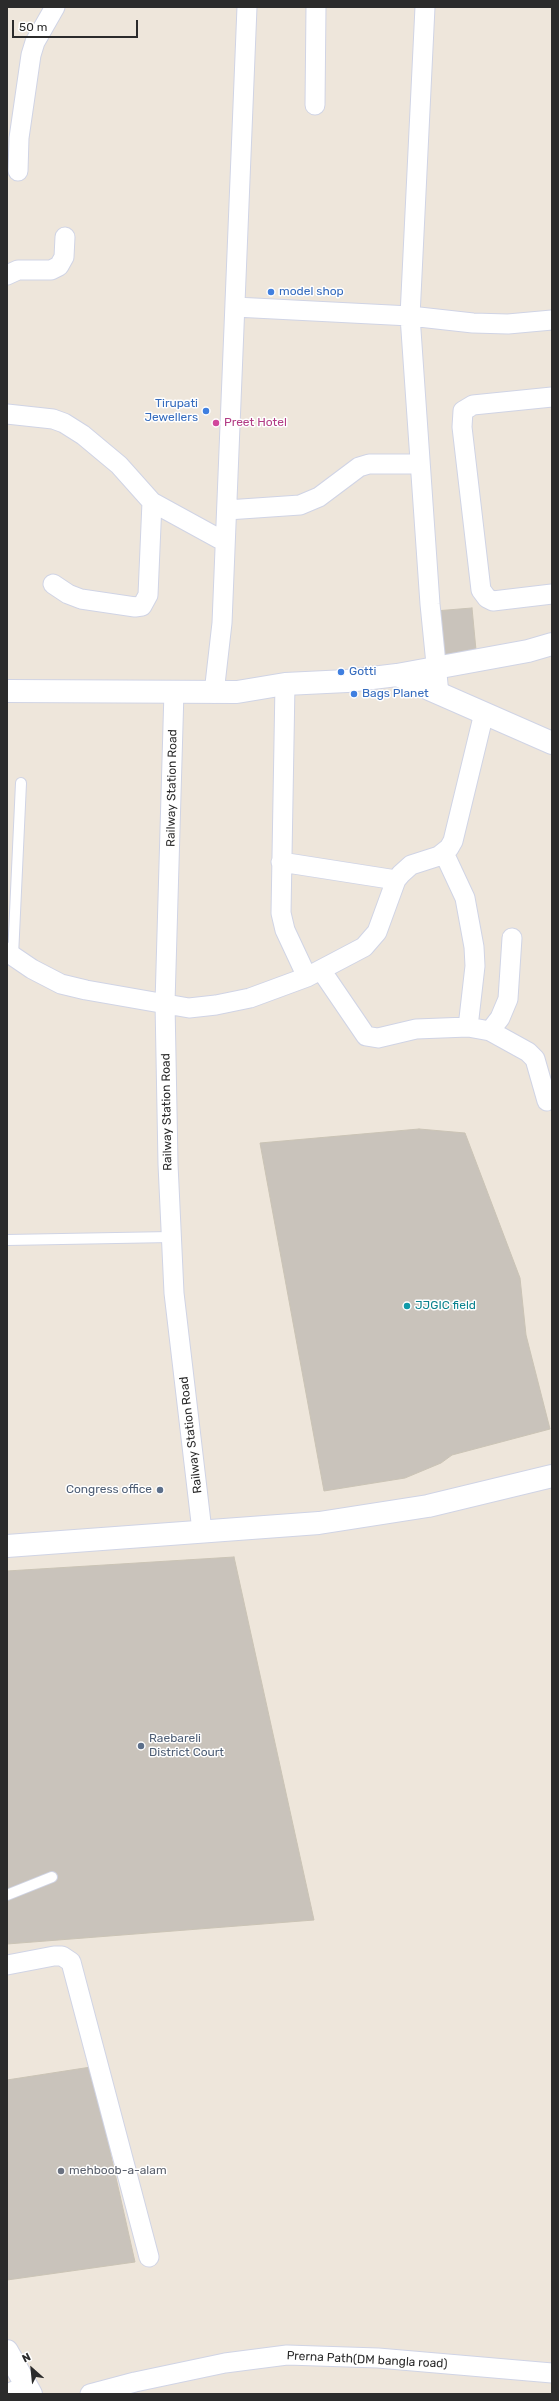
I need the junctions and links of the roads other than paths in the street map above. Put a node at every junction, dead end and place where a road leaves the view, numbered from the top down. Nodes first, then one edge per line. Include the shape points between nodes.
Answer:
1 (55, 7) edge
2 (247, 7) edge
3 (316, 7) edge
4 (425, 7) edge
5 (315, 105) dead end
6 (18, 170) dead end
7 (65, 237) dead end
8 (7, 275) edge
9 (235, 307) junction
10 (410, 316) junction
11 (552, 320) edge
12 (552, 397) edge
13 (7, 414) edge
14 (420, 464) junction
15 (152, 502) junction
16 (227, 510) junction
17 (225, 542) junction
18 (53, 584) dead end
19 (552, 594) edge
20 (552, 644) edge
21 (436, 667) junction
22 (397, 675) junction
23 (285, 684) junction
24 (7, 691) edge
25 (174, 691) junction
26 (214, 693) junction
27 (439, 694) junction
28 (484, 713) junction
29 (550, 739) edge
30 (21, 783) dead end
31 (444, 853) junction
32 (281, 862) junction
33 (396, 880) junction
34 (512, 938) dead end
35 (10, 954) edge
36 (314, 974) junction
37 (165, 1003) junction
38 (468, 1027) junction
39 (490, 1031) junction
40 (544, 1063) edge
41 (547, 1101) dead end
42 (171, 1237) junction
43 (7, 1240) edge
44 (552, 1476) edge
45 (202, 1531) junction
46 (7, 1546) edge
47 (52, 1877) dead end
48 (7, 1895) edge
49 (7, 1966) edge
50 (150, 2257) dead end
51 (7, 2351) edge
52 (552, 2373) edge
53 (21, 2391) edge
54 (90, 2394) edge

1 - 6 street via 35,42 31,55 19,138
2 - 9 street
3 - 5 street
4 - 10 street
7 - 8 street via 64,257 59,266 51,270 18,270
9 - 10 street
9 - 16 street
10 - 11 street via 508,324
10 - 14 street
12 - 19 street via 473,405 463,411 462,427 481,590 493,601
13 - 15 street via 53,419 74,430 119,465
14 - 16 street via 369,464 359,467 319,497 300,505
14 - 21 street
15 - 17 street
15 - 18 street via 148,595 142,606 81,599
16 - 17 street
17 - 26 street via 222,623
20 - 21 street via 528,651
21 - 22 street
21 - 27 street
22 - 23 street
22 - 27 street
23 - 26 street
23 - 32 street
24 - 25 street
25 - 26 street
25 - 37 street, Railway Station Road
27 - 28 street
28 - 29 street
28 - 31 street via 453,841
30 - 35 lane
31 - 33 street via 411,866
31 - 38 street via 465,898 474,947 475,966
32 - 33 street
32 - 36 street via 281,912 285,930
33 - 36 street via 378,932 364,947
34 - 39 street via 508,999 500,1018
35 - 37 street via 61,984
36 - 37 street via 250,998 216,1005 189,1008
36 - 38 street via 366,1036 378,1038 416,1029
37 - 42 street, Railway Station Road
38 - 39 street
39 - 40 street
40 - 41 street
42 - 43 lane
42 - 45 street, Railway Station Road via 174,1293
44 - 45 street via 428,1506 374,1516 287,1526
45 - 46 street
47 - 48 lane
49 - 50 street via 54,1956 62,1956 71,1962
51 - 53 street
52 - 54 street, Prerna Path(DM bangla road) via 378,2358 287,2355 225,2363

